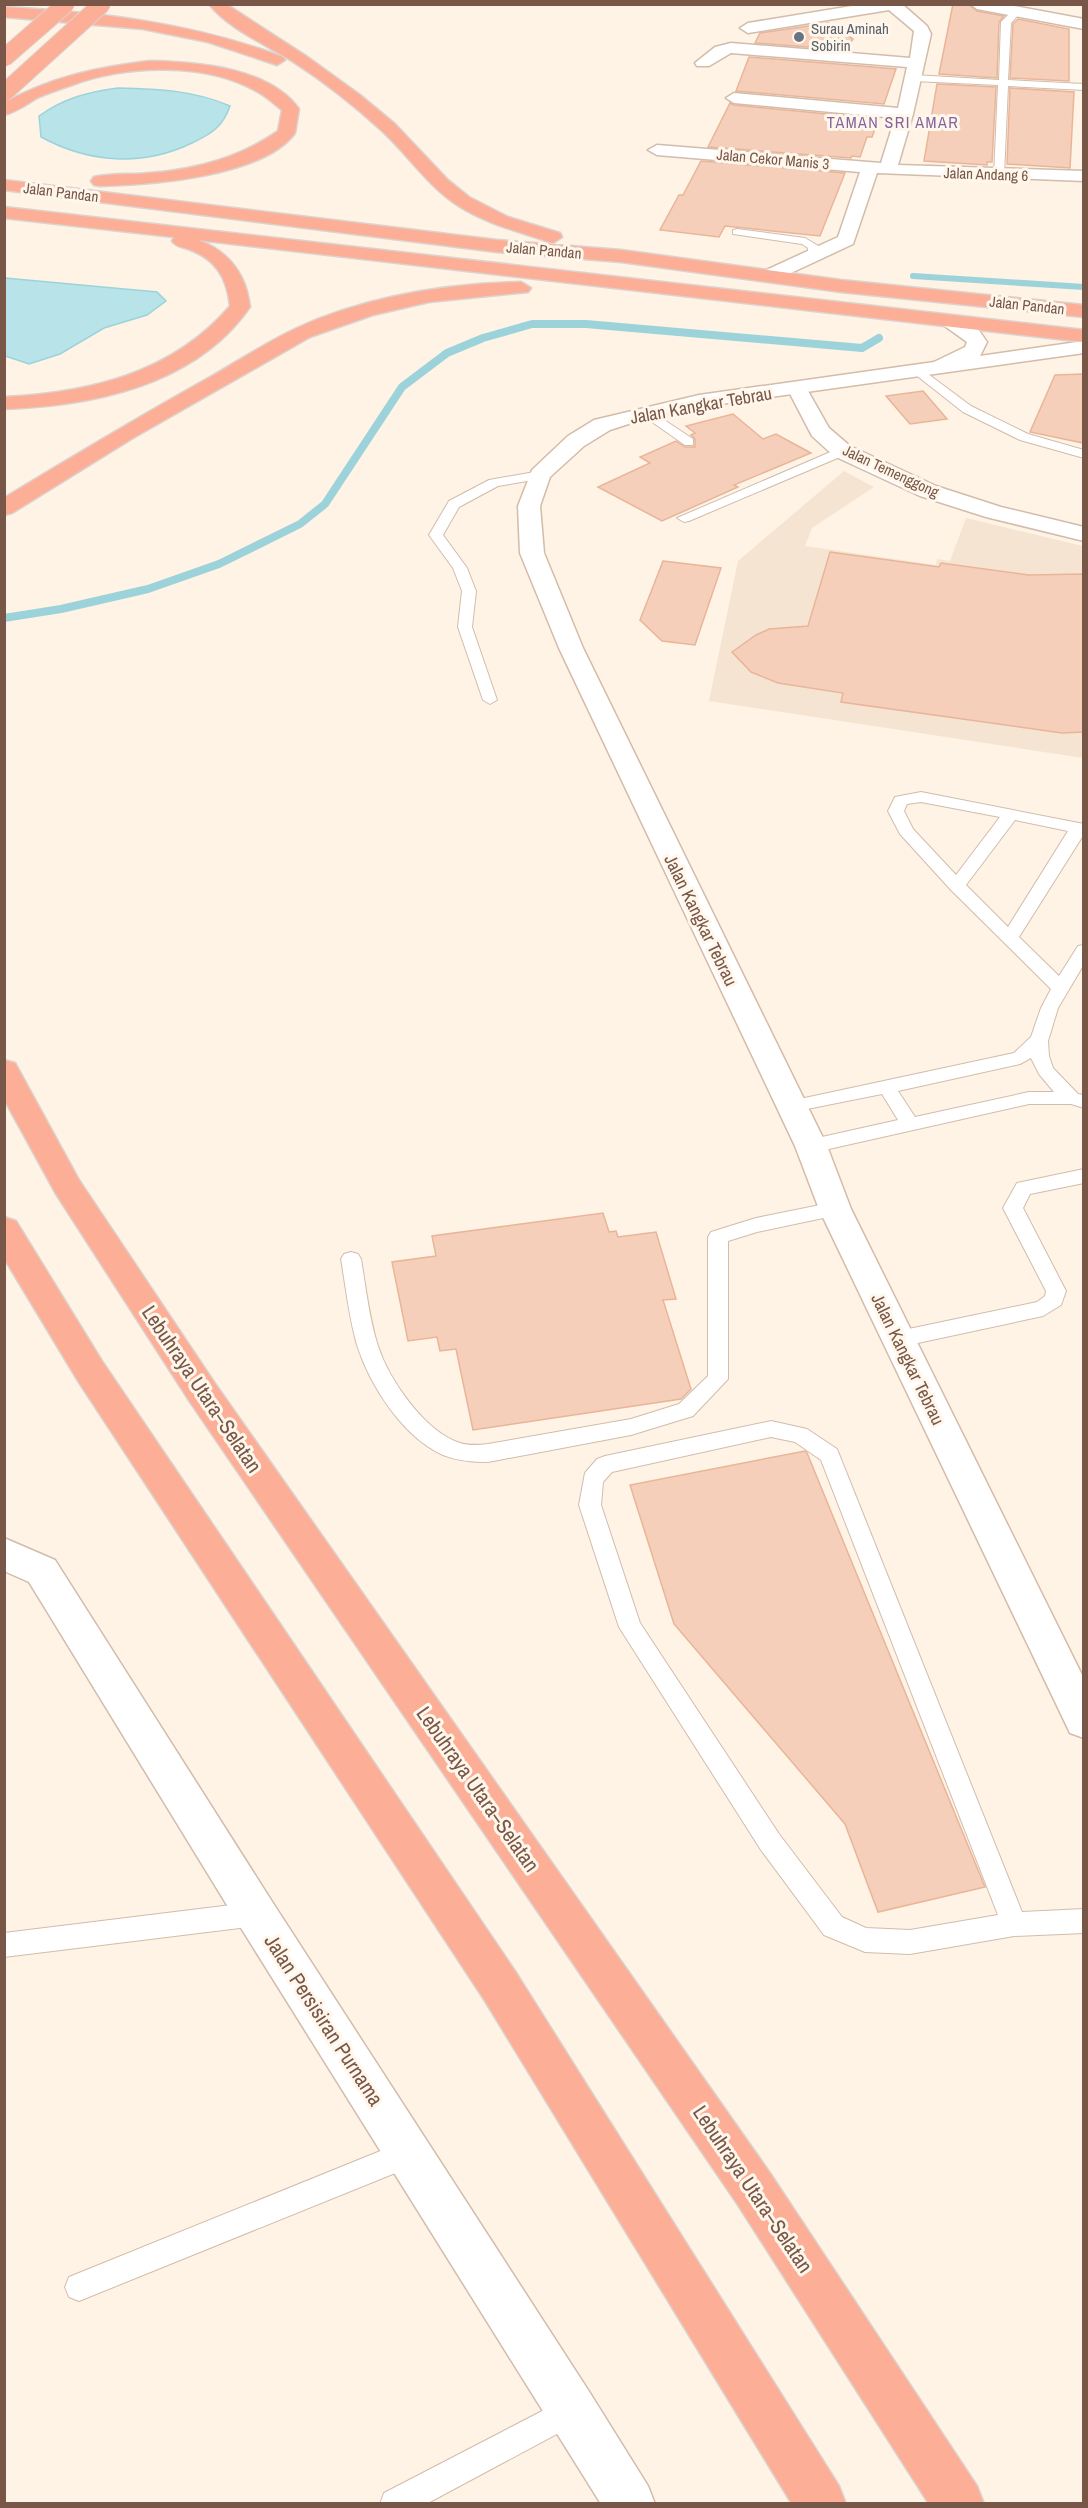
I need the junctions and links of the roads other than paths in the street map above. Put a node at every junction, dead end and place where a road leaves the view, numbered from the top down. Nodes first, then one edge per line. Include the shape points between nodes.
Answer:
1 (66, 4) edge
2 (102, 4) edge
3 (216, 4) edge
4 (977, 4) edge
5 (894, 5) edge
6 (4, 12) edge
7 (1016, 12) junction
8 (1083, 24) edge
9 (748, 28) dead end
10 (4, 58) edge
11 (703, 63) dead end
12 (915, 70) junction
13 (1003, 82) junction
14 (1083, 87) edge
15 (4, 93) edge
16 (734, 98) dead end
17 (354, 99) junction
18 (4, 110) edge
19 (905, 114) junction
20 (657, 150) dead end
21 (879, 168) junction
22 (999, 175) junction
23 (1083, 176) edge
24 (4, 184) edge
25 (4, 212) edge
26 (131, 227) junction
27 (737, 232) dead end
28 (621, 256) junction
29 (804, 260) junction
30 (769, 276) junction
31 (714, 294) junction
32 (1083, 311) edge
33 (949, 322) junction
34 (1083, 336) edge
35 (1083, 347) edge
36 (920, 372) junction
37 (797, 388) junction
38 (4, 403) edge
39 (646, 412) junction
40 (689, 442) dead end
41 (842, 451) junction
42 (1083, 454) edge
43 (540, 475) junction
44 (4, 508) edge
45 (684, 518) dead end
46 (1083, 534) edge
47 (490, 700) dead end
48 (1011, 814) junction
49 (1081, 828) edge
50 (957, 886) junction
51 (1011, 936) junction
52 (1083, 950) edge
53 (1062, 988) junction
54 (1039, 1040) junction
55 (4, 1070) edge
56 (886, 1086) junction
57 (1078, 1100) edge
58 (792, 1106) junction
59 (910, 1124) junction
60 (811, 1146) junction
61 (1083, 1176) edge
62 (835, 1209) junction
63 (4, 1229) edge
64 (351, 1259) dead end
65 (898, 1339) junction
66 (4, 1552) edge
67 (1083, 1721) edge
68 (256, 1914) junction
69 (1083, 1921) edge
70 (1014, 1924) junction
71 (4, 1946) edge
72 (410, 2153) junction
73 (79, 2287) dead end
74 (573, 2410) junction
75 (395, 2504) edge
76 (630, 2504) edge
77 (821, 2504) edge
78 (959, 2504) edge

1 - 10 highway, bridge
2 - 15 highway, bridge
3 - 17 highway
4 - 7 street
5 - 9 street
5 - 12 street via 923,34
6 - 17 highway via 184,32 274,58
7 - 8 street
7 - 13 lane via 1006,22
11 - 12 street via 720,50 731,48
12 - 13 lane
12 - 19 street
13 - 14 lane
13 - 22 lane
16 - 19 street
17 - 28 highway via 389,128 442,184 476,210 521,228
18 - 24 highway via 45,87 81,76 167,68 222,73 265,87 291,109 286,133 272,144 197,173 139,180
19 - 21 street
20 - 21 street, Jalan Cekor Manis 3
21 - 22 street, Jalan Andang 6
21 - 29 street via 846,240
22 - 23 street, Jalan Andang 6
24 - 28 highway, Jalan Pandan via 497,246
25 - 26 highway, Jalan Pandan
26 - 31 highway, Jalan Pandan
26 - 38 highway via 198,245 216,255 238,286 240,307 230,322 189,354 110,389 40,403
27 - 29 lane via 805,242 814,247
28 - 30 highway, Jalan Pandan
29 - 30 street
30 - 32 highway, Jalan Pandan
31 - 33 highway, Jalan Pandan
31 - 44 highway via 552,287 483,289 367,310 303,333 125,433
33 - 34 highway, Jalan Pandan
33 - 36 street, Jalan Kangkar Tebrau via 971,333 977,342 973,351
35 - 36 street, Jalan Kangkar Tebrau
36 - 37 street, Jalan Kangkar Tebrau
36 - 42 lane via 967,409 1024,436
37 - 39 street, Jalan Kangkar Tebrau
37 - 41 street, Jalan Temenggong via 820,431
39 - 40 lane
39 - 43 street, Jalan Kangkar Tebrau via 602,425 576,441
41 - 45 lane
41 - 46 street, Jalan Temenggong via 928,491
43 - 47 lane via 494,483 453,504 436,535 460,568 469,591 465,627
43 - 58 street, Jalan Kangkar Tebrau via 529,506 532,553 622,757
48 - 49 lane
48 - 50 lane
48 - 50 lane via 921,797 901,800 896,811 906,831
49 - 51 lane
50 - 51 lane
51 - 53 lane
52 - 53 lane
53 - 54 lane via 1043,1020
54 - 56 lane via 1020,1058
54 - 57 lane via 1038,1054 1044,1069
55 - 78 highway, Lebuhraya Utara–Selatan via 67,1186 202,1392 754,2189
56 - 58 lane
56 - 59 lane
57 - 59 lane via 1029,1098
58 - 60 street, Jalan Kangkar Tebrau
59 - 60 lane
60 - 62 street, Jalan Kangkar Tebrau
61 - 65 lane via 1024,1188 1013,1208 1056,1291 1053,1300 1042,1308
62 - 64 lane via 718,1237 718,1379 686,1410 631,1427 488,1453 464,1453 434,1438 387,1384 371,1354
62 - 65 street, Jalan Kangkar Tebrau
63 - 77 highway via 90,1371 500,1986
65 - 67 street, Jalan Kangkar Tebrau
66 - 68 street, Jalan Persisiran Purnama via 42,1571
68 - 71 lane
68 - 72 street, Jalan Persisiran Purnama
69 - 70 lane
70 - 70 lane via 910,1942 865,1940 833,1926 770,1842 630,1627 590,1504 593,1479 605,1465 771,1429 800,1436 830,1455
72 - 73 lane
72 - 74 street, Jalan Persisiran Purnama
74 - 75 lane
74 - 76 street, Jalan Persisiran Purnama

